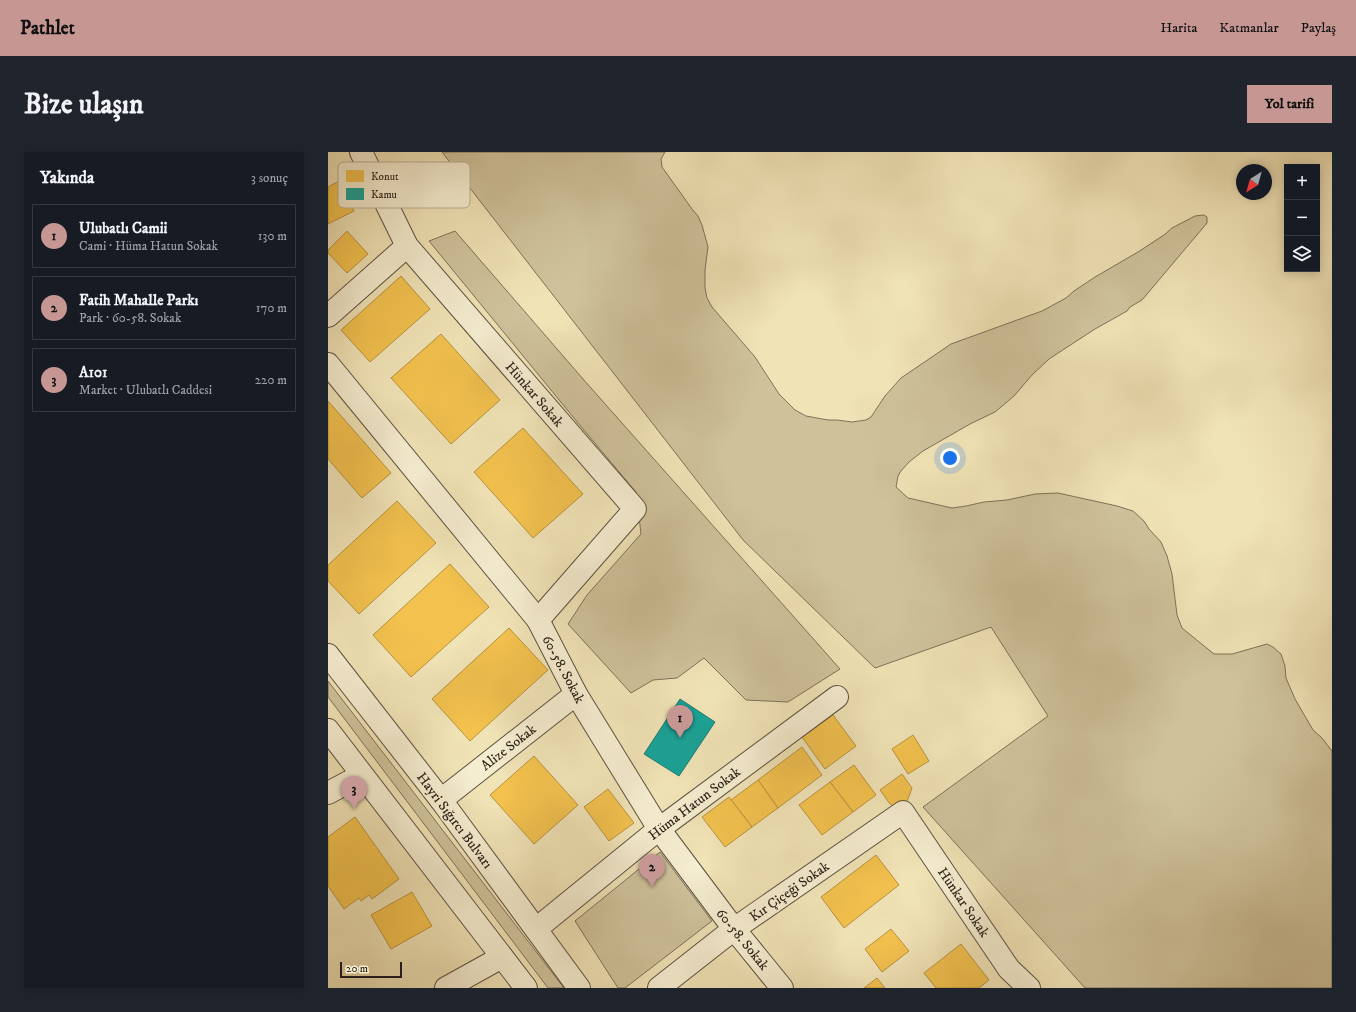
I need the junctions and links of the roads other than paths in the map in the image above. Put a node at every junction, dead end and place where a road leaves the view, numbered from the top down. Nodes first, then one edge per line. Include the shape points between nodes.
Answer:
1 (361, 152) edge
2 (366, 162) edge
3 (388, 208) edge
4 (407, 246) junction
5 (328, 316) edge
6 (328, 364) edge
7 (538, 620) junction
8 (328, 655) edge
9 (576, 694) junction
10 (837, 697) dead end
11 (328, 730) edge
12 (362, 775) junction
13 (328, 793) edge
14 (441, 800) junction
15 (903, 812) joint
16 (659, 829) junction
17 (536, 929) junction
18 (734, 929) junction
19 (502, 957) junction
20 (446, 988) edge
21 (526, 988) edge
22 (579, 988) edge
23 (659, 988) edge
24 (782, 988) edge
25 (1029, 988) edge

1 - 2 street, Hünkar Sokak
3 - 4 street, Hünkar Sokak
4 - 5 street
4 - 7 street, Hünkar Sokak via 635,508
6 - 7 street, 60-58. Sokak
7 - 9 street, 60-58. Sokak
8 - 14 street, Hayri Sığırcı Bulvarı
9 - 14 street, Alize Sokak
9 - 16 street, 60-58. Sokak
10 - 16 street, Hüma Hatun Sokak
11 - 12 street
12 - 13 street
12 - 19 street
14 - 17 street, Hayri Sığırcı Bulvarı
15 - 18 street, Kır Çiçeği Sokak
15 - 25 street, Hünkar Sokak via 1008,969
16 - 17 street, Hüma Hatun Sokak
16 - 18 street, 60-58. Sokak
17 - 22 street, Hayri Sığırcı Bulvarı
18 - 23 street, Kır Çiçeği Sokak
18 - 24 street, 60-58. Sokak
19 - 20 street
19 - 21 street

